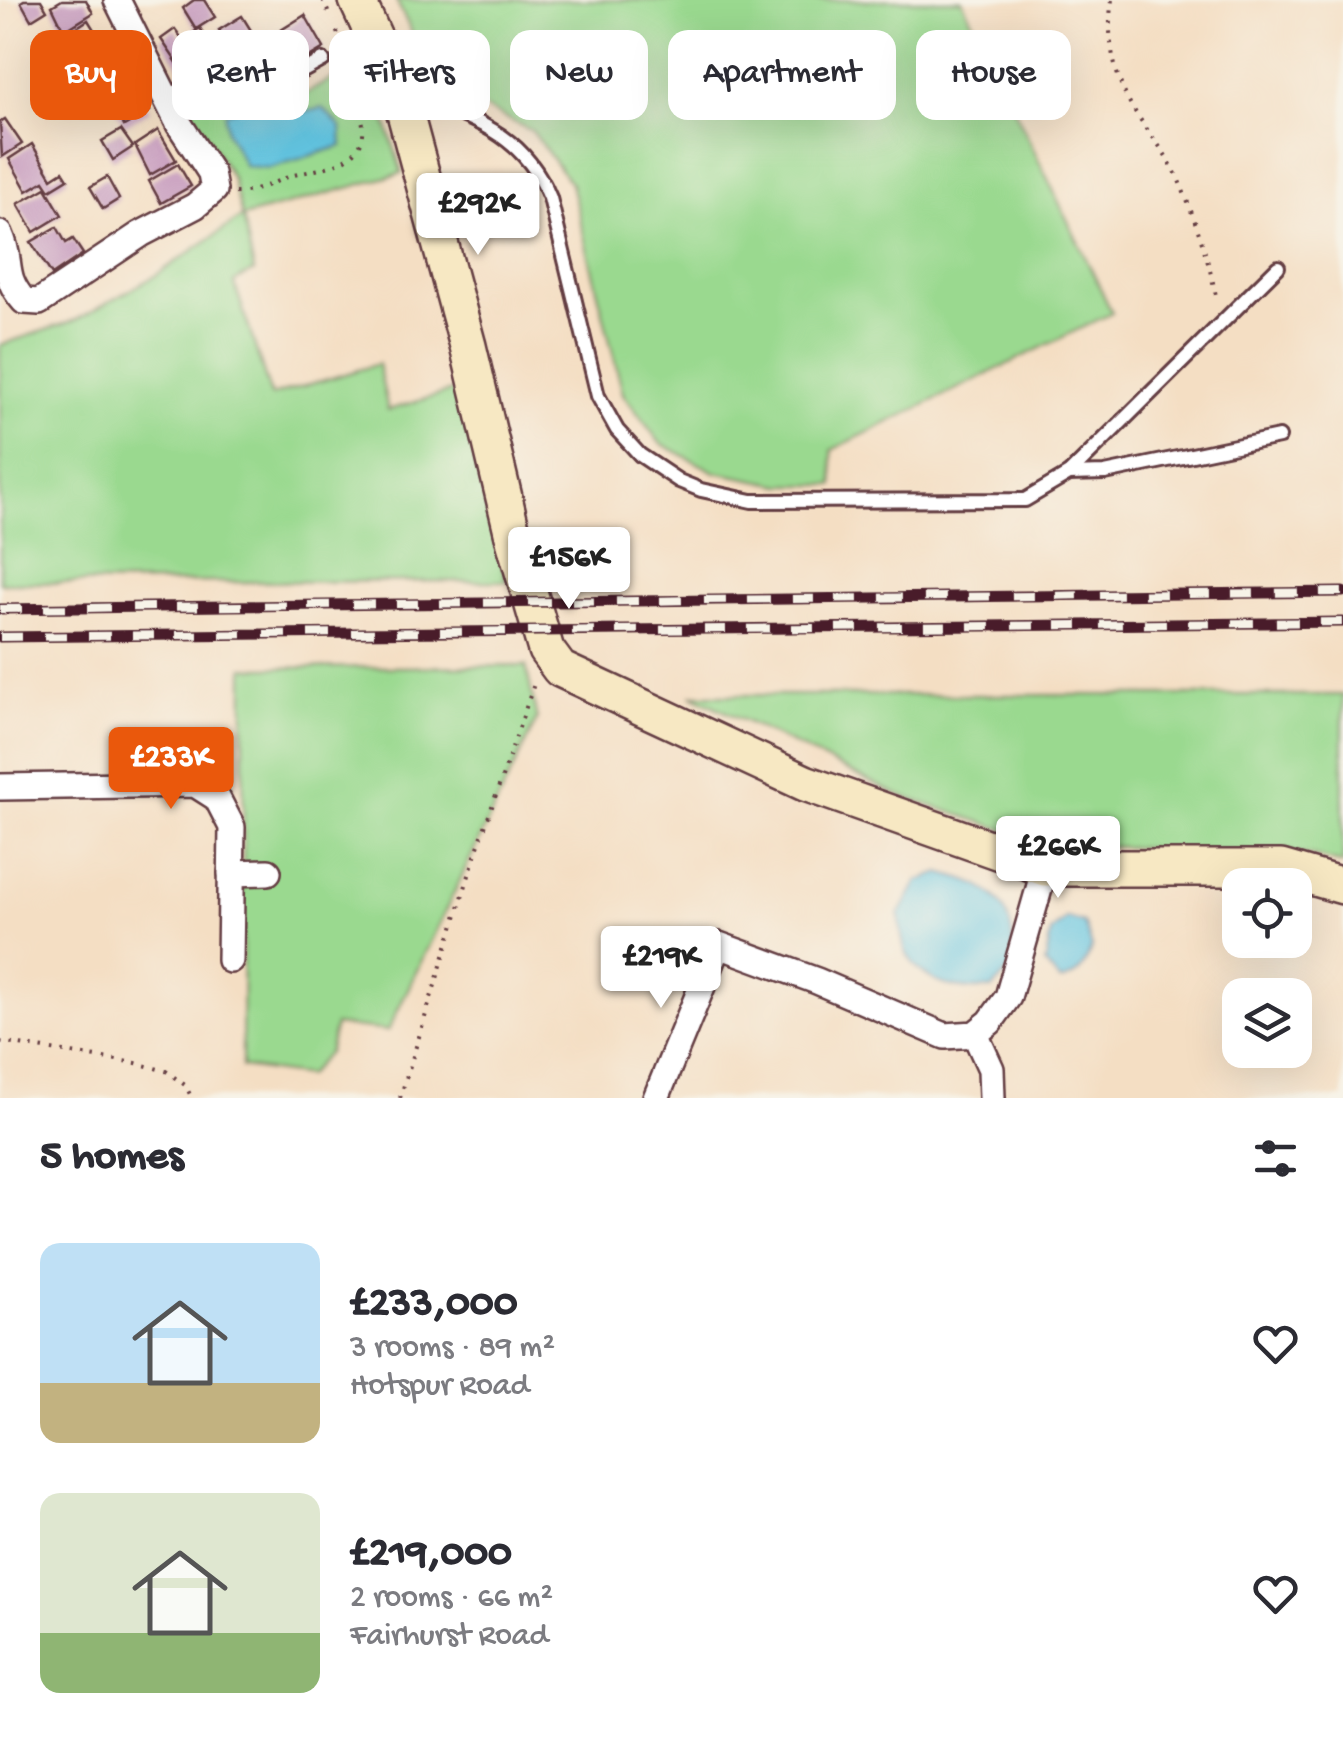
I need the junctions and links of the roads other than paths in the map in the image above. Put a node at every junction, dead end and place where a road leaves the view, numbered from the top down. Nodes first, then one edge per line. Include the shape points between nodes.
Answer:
1 (117, 0) edge
2 (357, 0) edge
3 (371, 30) edge
4 (323, 60) dead end
5 (166, 98) junction
6 (406, 120) edge
7 (473, 120) edge
8 (0, 234) edge
9 (1278, 267) dead end
10 (1279, 437) dead end
11 (1069, 474) junction
12 (0, 787) edge
13 (1045, 868) junction
14 (268, 872) dead end
15 (231, 873) junction
16 (1343, 886) edge
17 (230, 960) dead end
18 (975, 1034) junction
19 (656, 1098) edge
20 (992, 1098) edge

1 - 5 street
2 - 3 street
4 - 5 lane via 296,75 207,74
5 - 8 street via 212,173 214,190 196,206 39,302 24,301 10,285
6 - 13 street via 546,650 560,669 806,782
7 - 11 lane via 497,130 541,175 598,396 640,455 679,480 752,501 1025,500
9 - 11 lane
10 - 11 lane via 1105,474
12 - 15 street via 195,784 216,798 232,827
13 - 16 street via 1281,868
13 - 18 street via 1008,997
14 - 15 street
15 - 17 street
18 - 19 street via 945,1036 719,945
18 - 20 street via 990,1070

